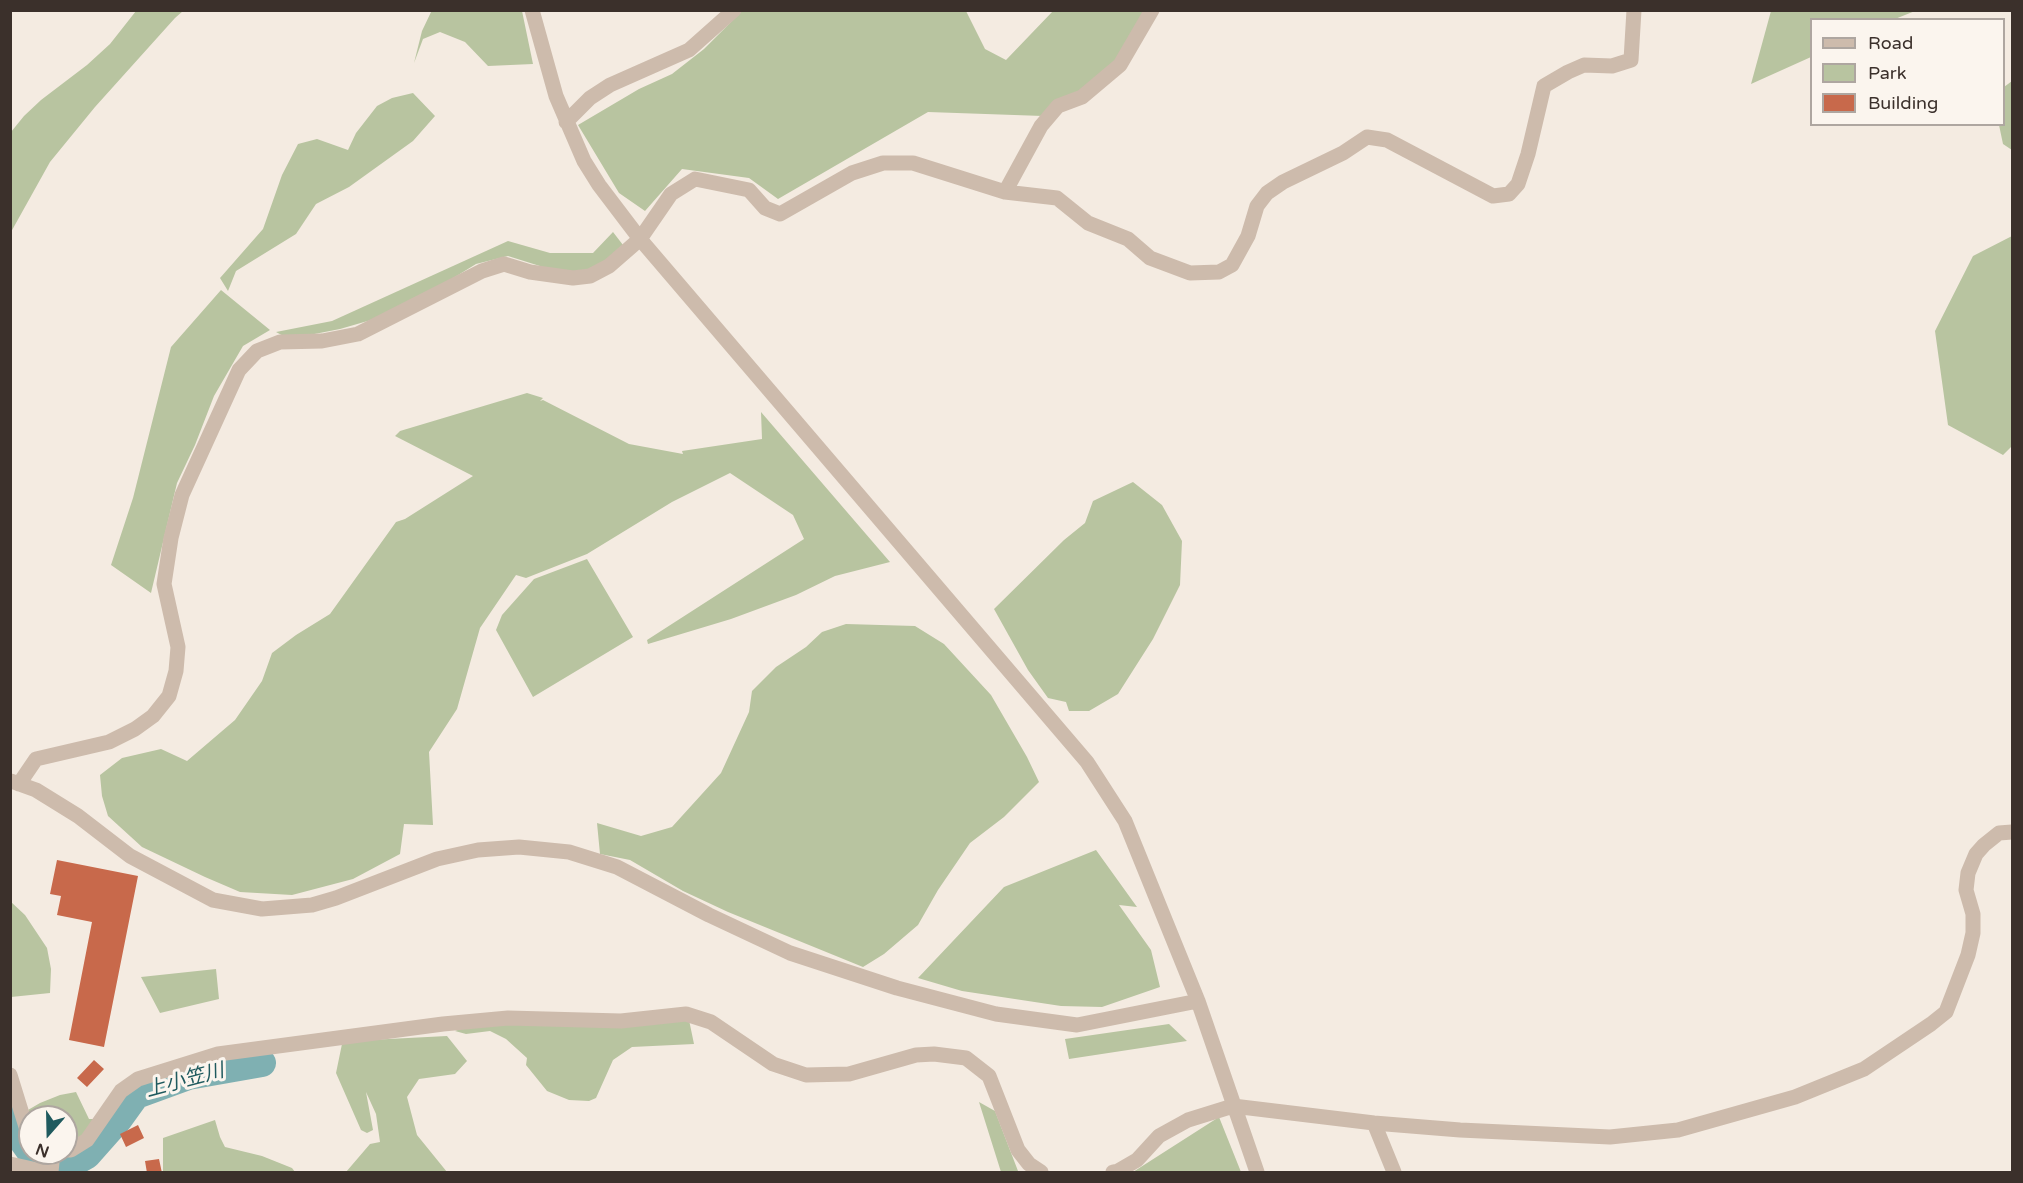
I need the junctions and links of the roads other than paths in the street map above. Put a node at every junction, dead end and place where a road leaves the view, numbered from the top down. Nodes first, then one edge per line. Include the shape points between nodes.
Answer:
1 (532, 10) edge
2 (734, 10) edge
3 (1152, 10) edge
4 (1634, 10) edge
5 (566, 122) junction
6 (1005, 192) junction
7 (640, 239) junction
8 (15, 782) edge
9 (2013, 832) edge
10 (1198, 1001) junction
11 (10, 1075) edge
12 (19, 1105) edge
13 (1233, 1106) junction
14 (1374, 1123) junction
15 (78, 1146) edge
16 (1041, 1173) edge
17 (1113, 1173) edge
18 (1257, 1173) edge
19 (1394, 1173) edge

1 - 5 street
2 - 5 street via 689,51 610,85
3 - 6 street via 1120,64 1082,97 1058,106 1041,126
4 - 6 street via 1631,60 1612,66 1584,65 1544,86 1528,154 1518,184 1509,194 1492,196 1387,140 1367,137 1267,193 1257,206 1248,236 1232,265 1219,272 1190,273 1150,258 1128,239 1088,223 1057,198
5 - 7 street via 599,185
6 - 7 street via 913,163 883,164 852,173 780,214 765,208 748,190 695,179 670,194
7 - 8 street via 609,266 590,276 573,278 530,272 504,264 482,270 358,334 322,341 280,342 257,351 238,370 182,495 171,538 164,584 178,647 170,696 135,729 109,742 36,759
7 - 10 street via 1087,762 1125,821
8 - 10 street via 78,816 130,856 223,902 262,909 312,905 437,859 478,850 519,847 569,852 617,867 790,953 897,988 996,1014 1077,1025
9 - 14 street via 1999,833 1984,845 1968,873 1966,890 1973,914 1973,933 1946,1012 1864,1069 1795,1097 1678,1130 1610,1137
10 - 13 street
11 - 12 street
13 - 14 street
13 - 17 street via 1178,1125 1159,1136 1137,1160
13 - 18 street
14 - 19 street
15 - 16 street via 87,1140 121,1091 138,1079 218,1054 498,1019 621,1021 686,1014 711,1022 773,1064 806,1075 849,1074 916,1055 966,1058 989,1076 1018,1150

